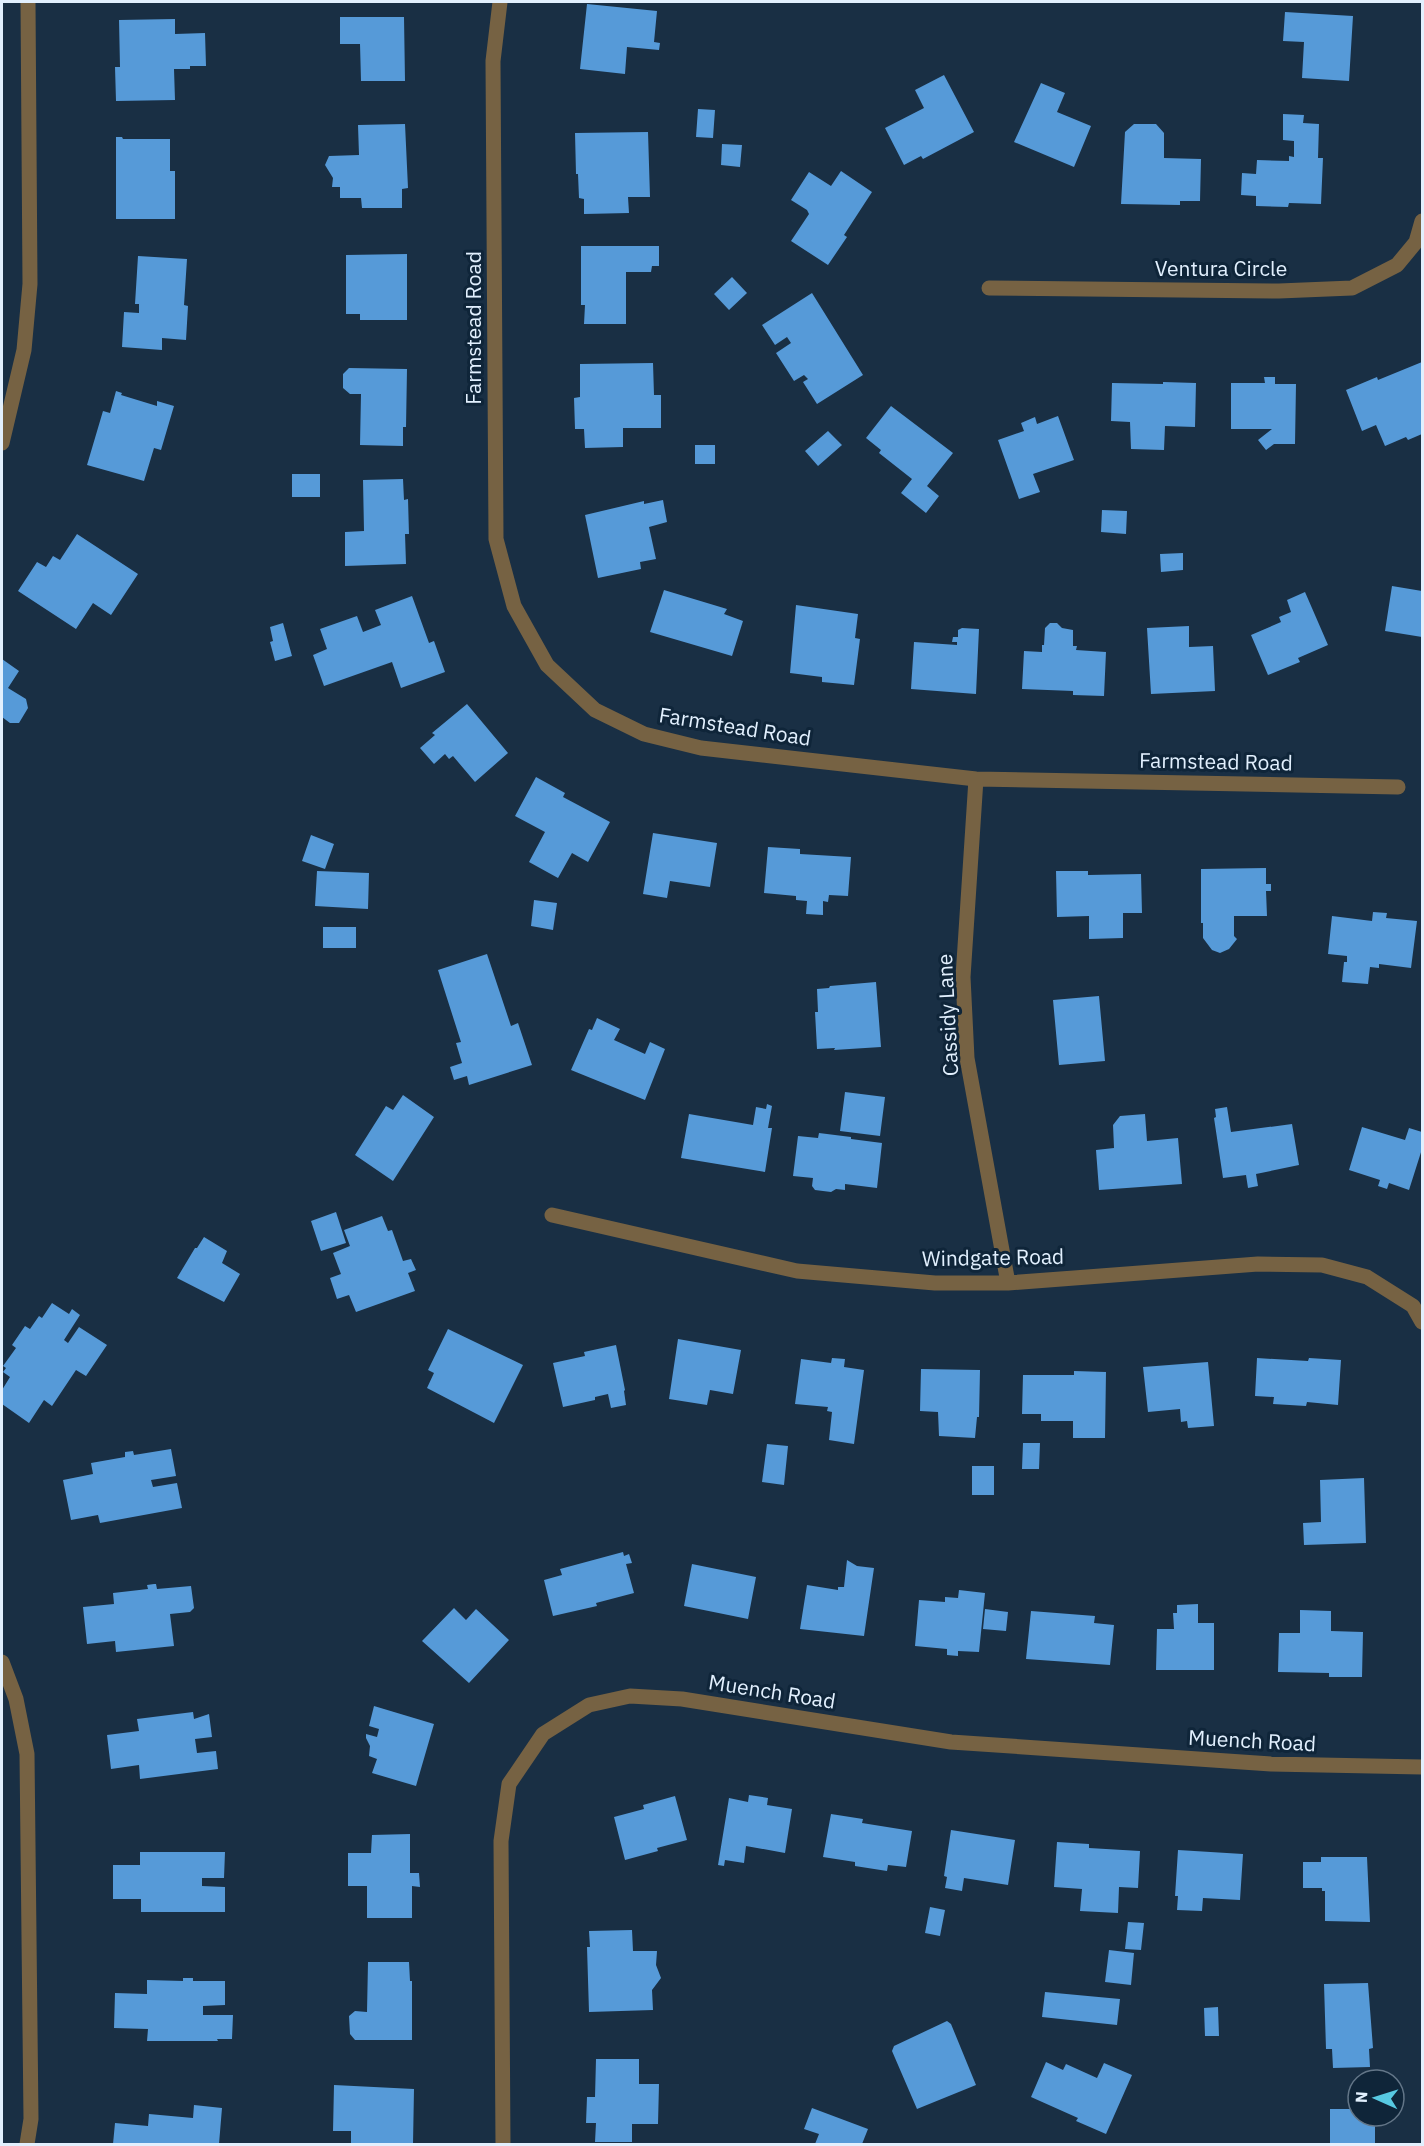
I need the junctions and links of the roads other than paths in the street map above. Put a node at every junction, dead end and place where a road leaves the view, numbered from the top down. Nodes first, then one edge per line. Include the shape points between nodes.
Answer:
1 (28, 2) edge
2 (500, 2) edge
3 (1422, 221) edge
4 (989, 288) dead end
5 (2, 443) edge
6 (975, 779) junction
7 (1398, 787) dead end
8 (552, 1215) dead end
9 (1008, 1283) junction
10 (1422, 1322) edge
11 (2, 1662) edge
12 (1422, 1767) edge
13 (27, 2145) edge
14 (503, 2145) edge

1 - 5 street via 30,284 24,350
2 - 6 street, Farmstead Road via 493,61 496,539 514,606 547,665 595,710 644,734 701,748
3 - 4 street, Ventura Circle via 1416,242 1396,265 1352,288
6 - 7 street, Farmstead Road
6 - 9 street, Cassidy Lane via 963,977 967,1058
8 - 9 street, Windgate Road via 797,1270 935,1283
9 - 10 street, Windgate Road via 1258,1264 1322,1265 1367,1277 1413,1306
11 - 13 street via 16,1699 27,1754 31,2119
12 - 14 street, Muench Road via 1271,1764 951,1742 682,1699 630,1696 589,1705 543,1734 509,1784 501,1841

